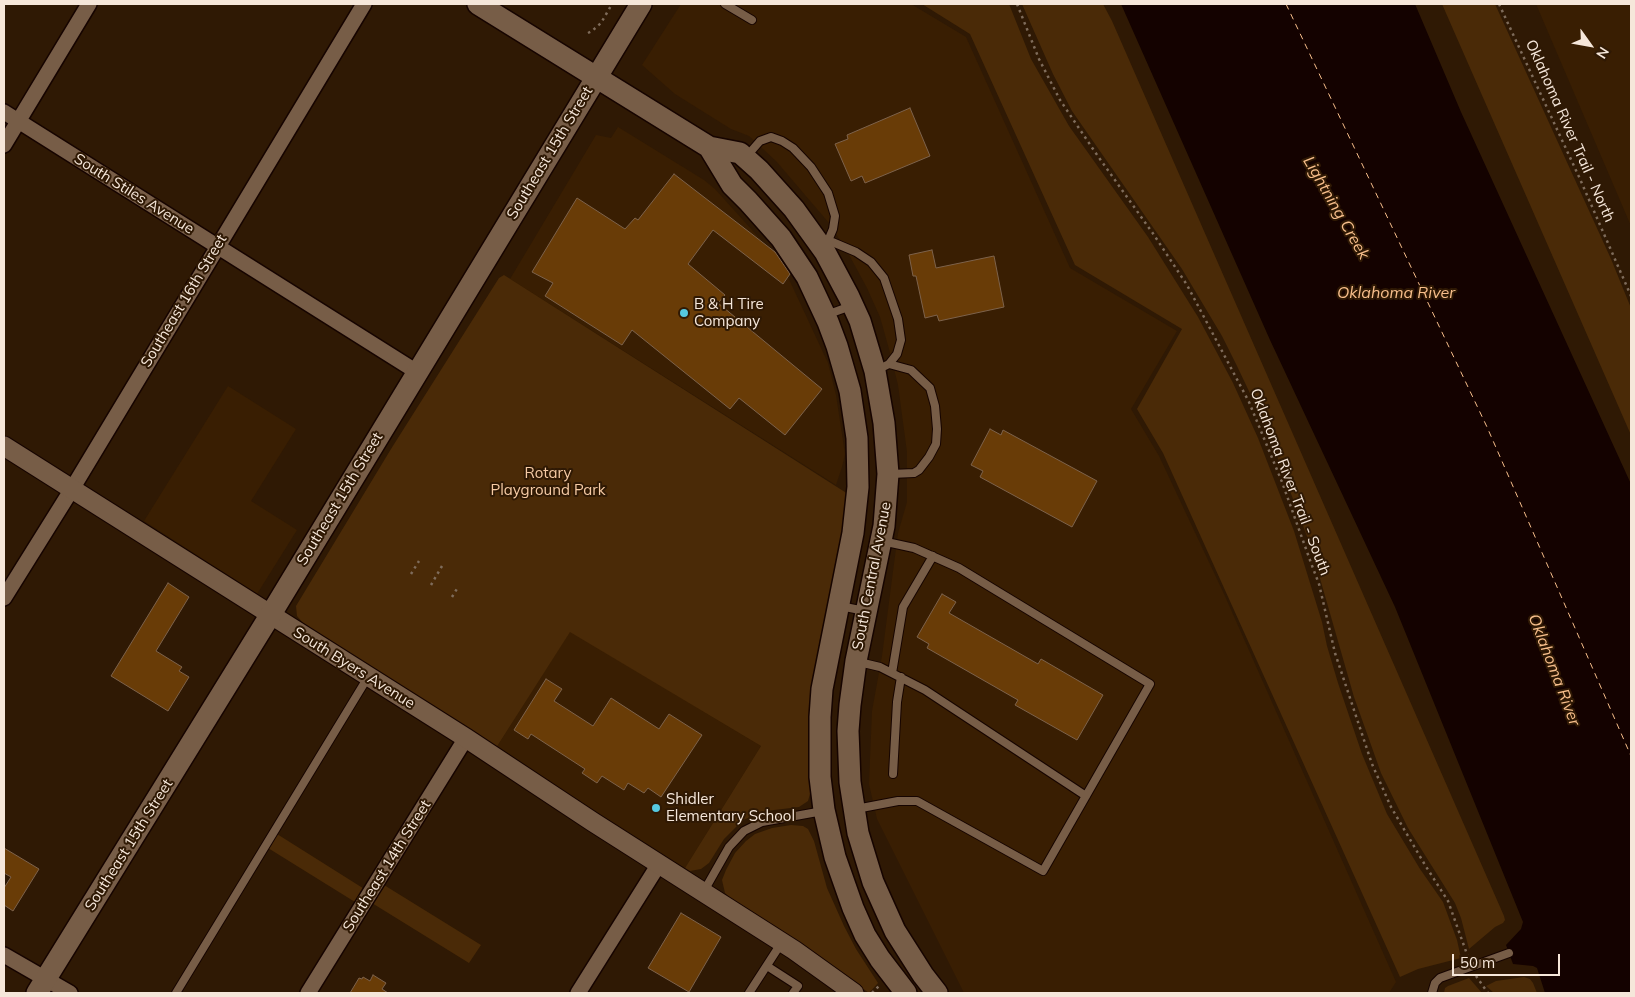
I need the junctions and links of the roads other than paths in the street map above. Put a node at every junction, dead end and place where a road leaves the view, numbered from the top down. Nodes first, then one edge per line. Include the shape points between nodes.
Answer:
1 (89, 4) edge
2 (364, 4) edge
3 (478, 4) edge
4 (641, 4) edge
5 (725, 4) edge
6 (752, 20) dead end
7 (597, 76) junction
8 (4, 112) edge
9 (18, 122) junction
10 (4, 145) edge
11 (709, 146) junction
12 (746, 158) junction
13 (827, 245) junction
14 (218, 246) junction
15 (853, 305) junction
16 (825, 315) junction
17 (882, 368) junction
18 (417, 372) junction
19 (4, 446) edge
20 (888, 474) junction
21 (72, 489) junction
22 (882, 542) junction
23 (933, 556) junction
24 (4, 598) edge
25 (839, 605) junction
26 (867, 611) junction
27 (271, 614) junction
28 (856, 661) junction
29 (892, 673) junction
30 (368, 677) junction
31 (901, 677) junction
32 (466, 738) junction
33 (893, 774) dead end
34 (1086, 796) junction
35 (824, 810) junction
36 (854, 810) junction
37 (659, 864) junction
38 (704, 891) junction
39 (782, 942) junction
40 (1509, 953) dead end
41 (4, 955) edge
42 (767, 966) junction
43 (41, 986) edge
44 (70, 993) edge
45 (176, 993) edge
46 (308, 993) edge
47 (578, 993) edge
48 (750, 993) edge
49 (793, 993) edge
50 (853, 993) edge
51 (906, 993) edge
52 (938, 993) edge
53 (1432, 993) edge

1 - 9 street
2 - 14 street, Southeast 16th Street
3 - 7 main road, South Central Avenue
4 - 7 main road, Southeast 15th Street
5 - 6 lane
7 - 11 main road, South Central Avenue
7 - 18 main road, Southeast 15th Street
8 - 9 street, South Stiles Avenue
9 - 10 street
9 - 14 street, South Stiles Avenue
11 - 12 main road, South Central Avenue via 740,153
11 - 16 main road, South Central Avenue via 732,185 765,219 794,258
12 - 13 main road, South Central Avenue
12 - 13 lane via 760,141 771,138 793,148 811,167 828,193 835,216
13 - 15 main road, South Central Avenue
13 - 17 lane via 856,252 871,262 884,278 898,318 901,340 897,354
14 - 18 street, South Stiles Avenue
14 - 21 street, Southeast 16th Street
15 - 16 lane
15 - 17 main road, South Central Avenue via 868,346
16 - 25 main road, South Central Avenue via 850,391 859,462 853,533
17 - 20 main road, South Central Avenue
17 - 20 lane via 911,370 930,388 935,406 936,444 929,458 914,473
18 - 27 main road, Southeast 15th Street
19 - 21 street, South Byers Avenue
20 - 22 main road, South Central Avenue
21 - 24 street, Southeast 16th Street
21 - 27 street, South Byers Avenue
22 - 23 lane via 914,548
22 - 26 main road, South Central Avenue
23 - 29 lane via 903,607
23 - 34 lane via 959,568 1150,684
25 - 26 lane
25 - 35 main road, South Central Avenue via 826,663 820,716 820,777
26 - 28 main road, South Central Avenue
27 - 30 street, South Byers Avenue
27 - 43 main road, Southeast 15th Street
28 - 29 lane via 880,666
28 - 36 main road, South Central Avenue via 848,731
29 - 31 lane
30 - 32 street, South Byers Avenue
30 - 45 lane
31 - 33 lane
31 - 34 lane
32 - 37 street, South Byers Avenue
32 - 46 street, Southeast 14th Street
34 - 36 lane via 1043,871 917,801 898,801
35 - 38 lane via 762,822 744,831 729,847
35 - 51 main road, South Central Avenue via 835,857 865,935
36 - 52 main road, South Central Avenue via 873,882 884,908 908,953
37 - 38 street, South Byers Avenue
37 - 47 street
38 - 39 street, South Byers Avenue
39 - 42 lane
39 - 50 street, South Byers Avenue
40 - 53 lane via 1440,978
41 - 43 street
42 - 48 lane
42 - 49 lane via 798,986
43 - 44 street

